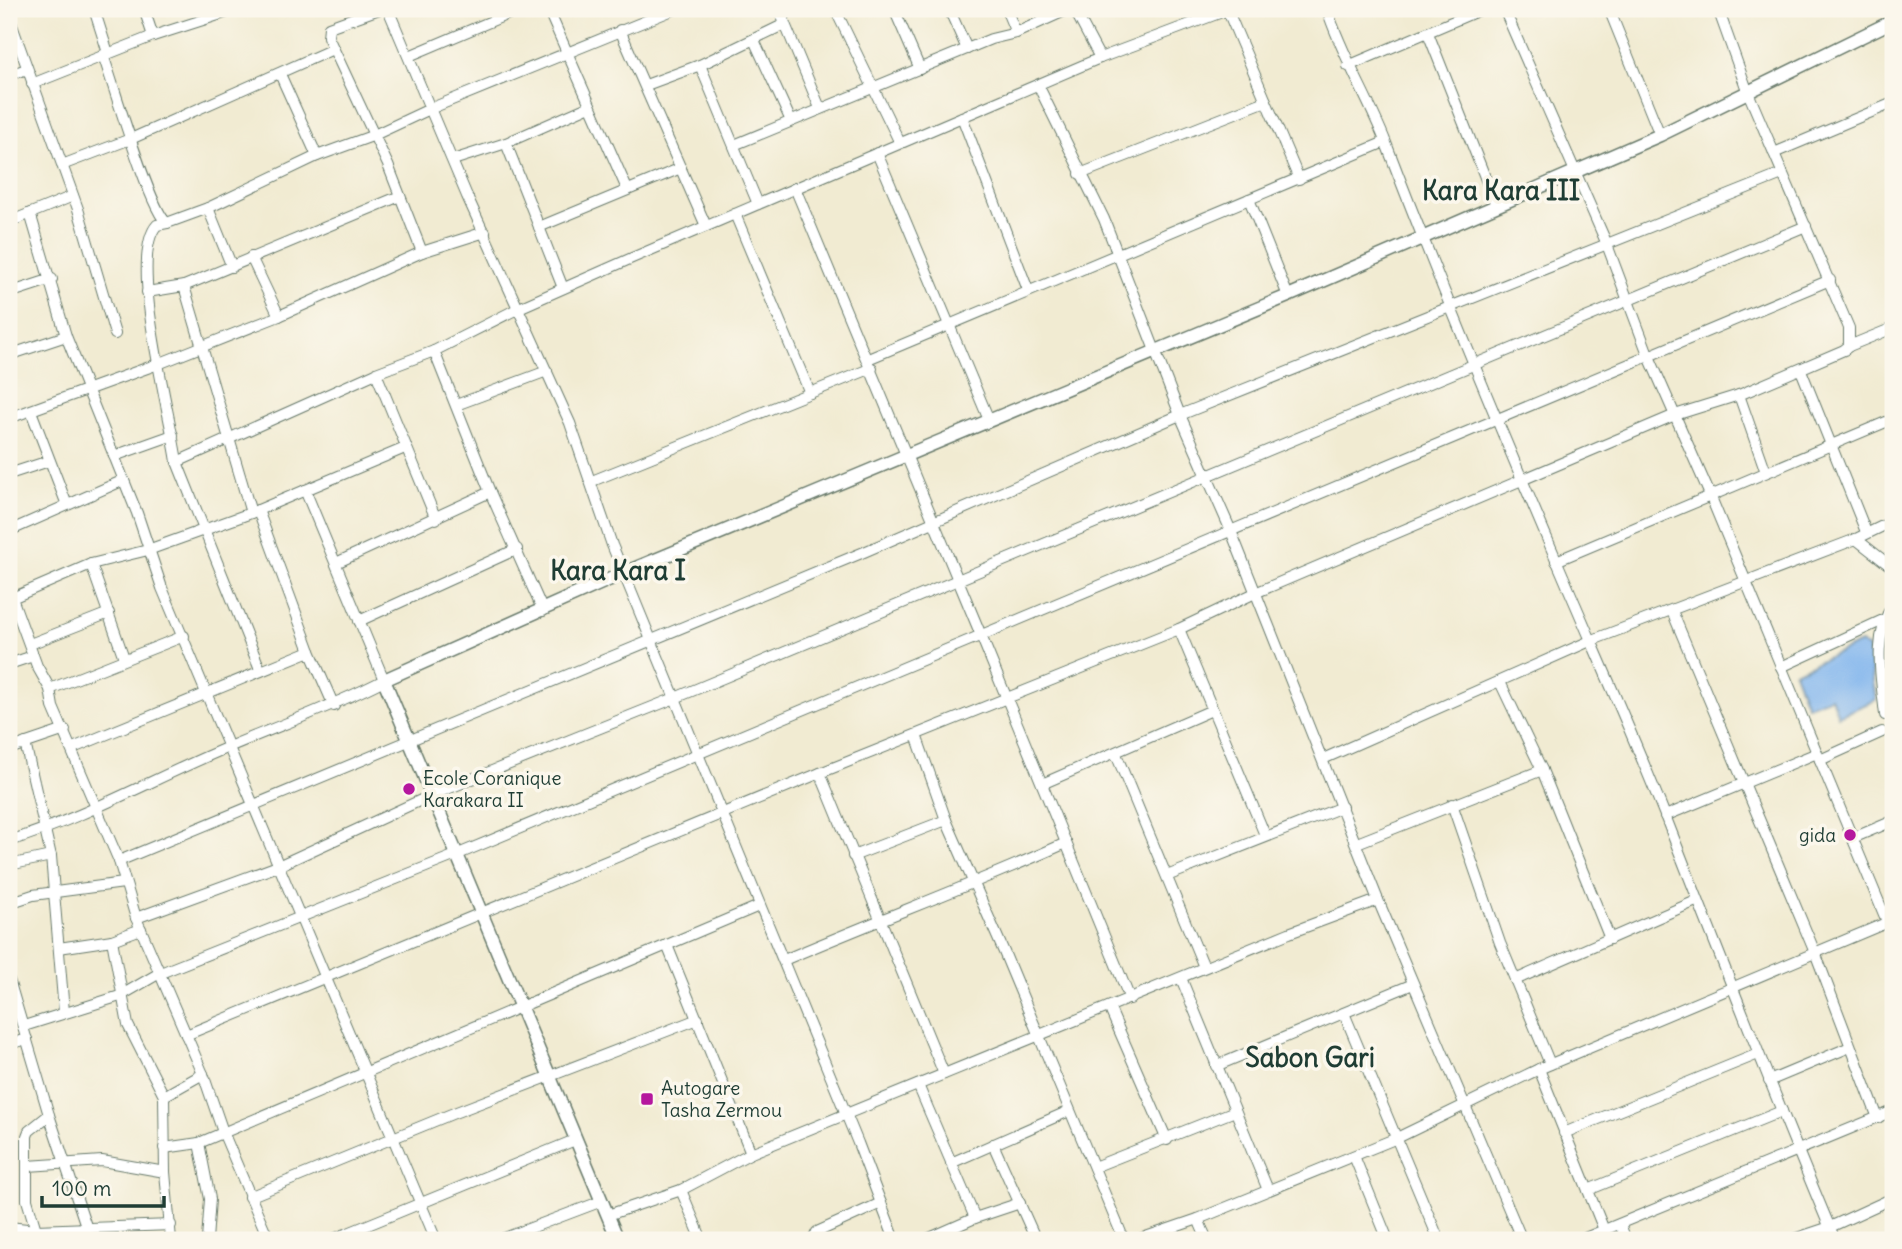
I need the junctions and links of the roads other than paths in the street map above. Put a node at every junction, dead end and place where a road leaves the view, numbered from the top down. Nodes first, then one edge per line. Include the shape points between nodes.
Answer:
1 (94, 9) edge
2 (144, 9) edge
3 (237, 9) edge
4 (379, 9) edge
5 (388, 9) edge
6 (520, 9) edge
7 (548, 9) edge
8 (674, 9) edge
9 (779, 9) edge
10 (837, 9) edge
11 (894, 9) edge
12 (949, 9) edge
13 (1006, 9) edge
14 (1071, 9) edge
15 (1228, 9) edge
16 (1327, 9) edge
17 (1482, 9) edge
18 (1504, 9) edge
19 (1609, 9) edge
20 (1718, 9) edge
21 (210, 13) edge
22 (9, 17) edge
23 (1893, 21) edge
24 (785, 24) junction
25 (620, 30) junction
26 (1016, 33) junction
27 (1428, 33) junction
28 (153, 36) junction
29 (754, 40) junction
30 (333, 49) junction
31 (967, 49) junction
32 (567, 51) junction
33 (106, 54) junction
34 (409, 56) junction
35 (1100, 58) junction
36 (699, 65) junction
37 (1348, 66) junction
38 (27, 69) junction
39 (920, 69) junction
40 (280, 74) junction
41 (9, 75) edge
42 (32, 84) junction
43 (646, 85) junction
44 (1038, 85) junction
45 (874, 87) junction
46 (1747, 90) junction
47 (1266, 101) junction
48 (1893, 103) edge
49 (590, 106) junction
50 (432, 108) junction
51 (820, 108) junction
52 (962, 117) junction
53 (791, 121) junction
54 (1660, 135) junction
55 (372, 136) junction
56 (133, 138) junction
57 (1385, 142) junction
58 (506, 143) junction
59 (900, 143) junction
60 (734, 145) junction
61 (877, 153) junction
62 (1774, 153) junction
63 (317, 156) junction
64 (453, 160) junction
65 (62, 165) junction
66 (681, 168) junction
67 (1575, 170) junction
68 (1080, 174) junction
69 (1782, 174) junction
70 (1299, 179) junction
71 (795, 188) junction
72 (627, 189) junction
73 (73, 196) junction
74 (400, 196) junction
75 (1249, 199) junction
76 (758, 204) junction
77 (1496, 205) junction
78 (208, 208) junction
79 (30, 213) junction
80 (734, 214) junction
81 (9, 222) edge
82 (167, 222) junction
83 (706, 226) junction
84 (1806, 226) junction
85 (539, 227) junction
86 (485, 232) junction
87 (1420, 237) junction
88 (1606, 242) junction
89 (422, 252) junction
90 (1118, 255) junction
91 (251, 257) junction
92 (232, 267) junction
93 (52, 279) junction
94 (1830, 280) junction
95 (184, 286) junction
96 (563, 288) junction
97 (1028, 290) junction
98 (148, 292) junction
99 (9, 293) edge
100 (1288, 296) junction
101 (1626, 302) junction
102 (519, 308) junction
103 (1450, 308) junction
104 (279, 316) junction
105 (949, 323) junction
106 (1893, 328) edge
107 (114, 334) dead end
108 (66, 336) junction
109 (201, 346) junction
110 (1849, 346) junction
111 (434, 351) junction
112 (1156, 352) junction
113 (9, 355) edge
114 (1648, 355) junction
115 (870, 363) junction
116 (1472, 363) junction
117 (158, 364) junction
118 (1801, 370) junction
119 (547, 371) junction
120 (376, 373) junction
121 (87, 388) junction
122 (810, 393) junction
123 (1739, 395) junction
124 (456, 405) junction
125 (31, 411) junction
126 (1180, 415) junction
127 (1675, 415) junction
128 (9, 418) edge
129 (1893, 419) edge
130 (989, 420) junction
131 (1496, 421) junction
132 (173, 435) junction
133 (228, 441) junction
134 (1832, 444) junction
135 (405, 448) junction
136 (114, 456) junction
137 (907, 456) junction
138 (49, 461) junction
139 (177, 462) junction
140 (1766, 472) junction
141 (9, 474) edge
142 (1207, 475) junction
143 (124, 480) junction
144 (592, 481) junction
145 (1521, 481) junction
146 (305, 490) junction
147 (490, 492) junction
148 (1710, 495) junction
149 (67, 505) junction
150 (255, 511) junction
151 (436, 520) junction
152 (1893, 521) edge
153 (933, 523) junction
154 (9, 531) edge
155 (203, 531) junction
156 (1231, 531) junction
157 (1866, 532) junction
158 (1856, 539) junction
159 (517, 549) junction
160 (148, 550) junction
161 (1556, 561) junction
162 (336, 563) junction
163 (91, 564) junction
164 (1893, 568) edge
165 (624, 573) junction
166 (957, 579) junction
167 (1745, 582) junction
168 (1255, 593) junction
169 (10, 594) edge
170 (1893, 604) edge
171 (543, 611) junction
172 (1672, 611) junction
173 (108, 613) junction
174 (1883, 620) junction
175 (359, 621) junction
176 (1179, 629) junction
177 (184, 636) junction
178 (981, 637) junction
179 (651, 640) junction
180 (1590, 641) junction
181 (30, 644) junction
182 (310, 651) junction
183 (33, 656) junction
184 (124, 659) junction
185 (9, 664) edge
186 (1781, 667) junction
187 (260, 669) junction
188 (384, 680) junction
189 (1500, 682) junction
190 (50, 689) junction
191 (204, 692) junction
192 (675, 698) junction
193 (1005, 699) junction
194 (334, 706) junction
195 (1212, 710) junction
196 (1885, 715) dead end
197 (65, 730) junction
198 (1882, 732) dead end
199 (916, 735) junction
200 (411, 741) junction
201 (25, 743) junction
202 (230, 746) junction
203 (73, 748) junction
204 (9, 749) edge
205 (698, 754) junction
206 (1116, 754) junction
207 (1818, 756) junction
208 (1323, 759) junction
209 (1542, 770) junction
210 (820, 773) junction
211 (1042, 784) junction
212 (1742, 784) junction
213 (432, 795) junction
214 (254, 804) junction
215 (1452, 804) junction
216 (1342, 807) junction
217 (97, 809) junction
218 (724, 814) junction
219 (1665, 817) junction
220 (946, 820) junction
221 (1893, 821) edge
222 (47, 829) junction
223 (1265, 835) junction
224 (1853, 838) junction
225 (9, 841) edge
226 (1066, 843) junction
227 (1357, 843) junction
228 (456, 855) junction
229 (51, 856) junction
230 (853, 856) junction
231 (119, 861) junction
232 (9, 865) edge
233 (278, 866) junction
234 (1167, 876) junction
235 (124, 883) junction
236 (973, 885) junction
237 (55, 892) junction
238 (1378, 900) junction
239 (1696, 901) junction
240 (9, 903) edge
241 (759, 906) junction
242 (480, 913) junction
243 (300, 917) junction
244 (136, 918) junction
245 (878, 919) junction
246 (1891, 921) edge
247 (141, 929) junction
248 (1893, 936) edge
249 (1610, 939) junction
250 (112, 940) junction
251 (667, 945) junction
252 (59, 948) junction
253 (1816, 955) junction
254 (784, 960) junction
255 (1204, 967) junction
256 (158, 974) junction
257 (326, 976) junction
258 (1181, 978) junction
259 (9, 980) edge
260 (1515, 980) junction
261 (1413, 984) junction
262 (1732, 989) junction
263 (120, 996) junction
264 (1130, 999) junction
265 (519, 1007) junction
266 (1109, 1007) junction
267 (64, 1012) junction
268 (1344, 1013) junction
269 (698, 1020) junction
270 (24, 1026) junction
271 (186, 1035) junction
272 (1037, 1035) junction
273 (27, 1039) junction
274 (9, 1044) edge
275 (1850, 1047) junction
276 (1758, 1054) junction
277 (1550, 1064) junction
278 (1216, 1066) junction
279 (1539, 1069) junction
280 (203, 1074) junction
281 (366, 1074) junction
282 (944, 1074) junction
283 (550, 1077) junction
284 (1769, 1081) junction
285 (918, 1085) junction
286 (164, 1096) junction
287 (1464, 1104) junction
288 (1069, 1111) junction
289 (1235, 1111) junction
290 (1782, 1111) junction
291 (1893, 1111) edge
292 (846, 1114) junction
293 (49, 1115) junction
294 (1878, 1118) junction
295 (223, 1132) junction
296 (1564, 1133) junction
297 (394, 1138) junction
298 (1397, 1138) junction
299 (575, 1140) junction
300 (1167, 1140) junction
301 (199, 1143) junction
302 (993, 1144) junction
303 (164, 1148) junction
304 (1799, 1152) junction
305 (751, 1153) junction
306 (1354, 1156) junction
307 (63, 1163) junction
308 (951, 1163) junction
309 (28, 1166) junction
310 (1094, 1167) junction
311 (164, 1172) junction
312 (681, 1190) junction
313 (1268, 1190) junction
314 (1588, 1190) junction
315 (249, 1198) junction
316 (1893, 1198) edge
317 (603, 1201) junction
318 (420, 1203) junction
319 (881, 1203) junction
320 (1020, 1203) junction
321 (608, 1215) junction
322 (975, 1218) junction
323 (1198, 1219) junction
324 (1620, 1224) junction
325 (171, 1225) junction
326 (9, 1227) edge
327 (1829, 1227) junction
328 (87, 1229) junction
329 (36, 1230) junction
330 (1604, 1230) junction
331 (9, 1233) edge
332 (10, 1240) edge
333 (87, 1240) edge
334 (171, 1240) edge
335 (207, 1240) edge
336 (269, 1240) edge
337 (331, 1240) edge
338 (436, 1240) edge
339 (499, 1240) edge
340 (618, 1240) edge
341 (702, 1240) edge
342 (813, 1240) edge
343 (895, 1240) edge
344 (925, 1240) edge
345 (1036, 1240) edge
346 (1124, 1240) edge
347 (1137, 1240) edge
348 (1207, 1240) edge
349 (1388, 1240) edge
350 (1439, 1240) edge
351 (1522, 1240) edge
352 (1580, 1240) edge
353 (1626, 1240) edge
354 (1791, 1240) edge
355 (1835, 1240) edge

1 - 33 street
2 - 28 street
3 - 21 street
4 - 30 street via 329,27
5 - 34 street
6 - 34 street
7 - 32 street
8 - 25 street
9 - 24 street
10 - 45 street
11 - 39 street
12 - 31 street
13 - 26 street
14 - 26 street
14 - 35 street
15 - 35 street
15 - 47 street
16 - 37 street
17 - 27 street
18 - 67 street
19 - 54 street
20 - 46 street
21 - 28 street
22 - 38 street
23 - 46 street
24 - 29 street
24 - 51 street
25 - 32 street
25 - 43 street
26 - 31 street
27 - 37 street
27 - 77 street
28 - 33 street
29 - 36 street
29 - 53 street
30 - 40 street
30 - 55 street
31 - 39 street
32 - 49 street
32 - 50 street
33 - 42 street
33 - 56 street
34 - 50 street
35 - 44 street
36 - 43 street
36 - 60 street
37 - 57 street
38 - 41 street
38 - 42 street
39 - 45 street
40 - 56 street
40 - 63 street
42 - 65 street
43 - 66 street
44 - 52 street
44 - 68 street
45 - 51 street
45 - 59 street
46 - 54 street
46 - 62 street
47 - 68 street
47 - 70 street
48 - 62 street
49 - 58 street
49 - 72 street
50 - 55 street
50 - 64 street
51 - 53 street
52 - 59 street
52 - 97 street
53 - 60 street
54 - 67 street
55 - 63 street
55 - 74 street
56 - 65 street
56 - 82 street via 159,213
57 - 70 street
57 - 87 street
58 - 64 street
58 - 85 street
59 - 61 street
60 - 76 street
61 - 71 street
61 - 105 street
62 - 69 street
63 - 78 street
64 - 86 street
65 - 73 street
66 - 72 street
66 - 83 street
67 - 77 street
67 - 88 street
68 - 90 street
69 - 84 street
69 - 88 street
70 - 75 street
71 - 76 street
71 - 115 street
72 - 85 street
73 - 79 street
73 - 107 street
74 - 89 street
74 - 91 street
75 - 90 street
75 - 100 street
76 - 80 street
77 - 87 street
78 - 82 street
78 - 92 street
79 - 81 street
79 - 93 street
80 - 83 street
80 - 122 street
82 - 98 street via 157,225 150,236
83 - 96 street
84 - 94 street
84 - 101 street
85 - 96 street
86 - 89 street
86 - 102 street
87 - 100 street
87 - 103 street
88 - 101 street
88 - 103 street
89 - 104 street
90 - 97 street
90 - 112 street
91 - 92 street
91 - 104 street
92 - 95 street
93 - 99 street
93 - 108 street
94 - 110 street via 1849,328
94 - 114 street
95 - 98 street
95 - 109 street
96 - 102 street
97 - 105 street
98 - 117 street
100 - 112 street
101 - 114 street
101 - 116 street
102 - 111 street
102 - 119 street
103 - 116 street
103 - 126 street
104 - 109 street
105 - 115 street
105 - 130 street
106 - 110 street
108 - 113 street
108 - 121 street
109 - 117 street
109 - 133 street
110 - 118 street
111 - 120 street
111 - 124 street
112 - 126 street
112 - 130 street
114 - 127 street
114 - 131 street
115 - 122 street
115 - 137 street
116 - 131 street
116 - 142 street
117 - 121 street
117 - 132 street
118 - 123 street
118 - 134 street
119 - 124 street
119 - 144 street
120 - 133 street
120 - 135 street
121 - 125 street
121 - 136 street
122 - 144 street
123 - 127 street
123 - 140 street
124 - 147 street
125 - 128 street
125 - 138 street
126 - 142 street
126 - 153 street
127 - 145 street
127 - 148 street
129 - 134 street
130 - 137 street
131 - 145 street
131 - 156 street
132 - 136 street
132 - 139 street
133 - 139 street
133 - 150 street
134 - 140 street
134 - 157 street
135 - 146 street
135 - 151 street
136 - 143 street
137 - 153 street
137 - 165 street
138 - 141 street
138 - 149 street
139 - 155 street
140 - 148 street
142 - 156 street
142 - 166 street
143 - 149 street
143 - 160 street
144 - 165 street
145 - 161 street
145 - 168 street
146 - 150 street
146 - 162 street
147 - 151 street
147 - 159 street
148 - 161 street
148 - 167 street
149 - 154 street
150 - 155 street
150 - 182 street
151 - 162 street
152 - 157 street
153 - 166 street
153 - 179 street
155 - 160 street
155 - 187 street
156 - 168 street
156 - 178 street
157 - 158 street
158 - 164 street
158 - 167 street
159 - 171 street
159 - 175 street
160 - 163 street
160 - 177 street
161 - 180 street
162 - 175 street
163 - 169 street
163 - 173 street
165 - 171 street
165 - 179 street
166 - 178 street
166 - 192 street
167 - 172 street
167 - 186 street
168 - 176 street
168 - 208 street
169 - 181 street
170 - 174 street
171 - 188 street
172 - 180 street
172 - 212 street
173 - 181 street
173 - 184 street
174 - 186 street
174 - 196 street via 1879,636
175 - 188 street
176 - 193 street
176 - 195 street
177 - 184 street
177 - 191 street
178 - 193 street
178 - 205 street
179 - 192 street
179 - 200 street
180 - 189 street
180 - 219 street
181 - 183 street
182 - 187 street
182 - 194 street
183 - 185 street
183 - 190 street
184 - 190 street
186 - 207 street
187 - 191 street
188 - 194 street
188 - 200 street
189 - 208 street
189 - 209 street
190 - 197 street
191 - 202 street
191 - 203 street
192 - 205 street
192 - 213 street
193 - 199 street
193 - 211 street
194 - 202 street
195 - 206 street
195 - 223 street
197 - 201 street
197 - 203 street
198 - 207 street
199 - 210 street
199 - 220 street
200 - 213 street
200 - 214 street
201 - 204 street
201 - 222 street
202 - 214 street
202 - 217 street
203 - 217 street
205 - 218 street
205 - 228 street
206 - 211 street
206 - 234 street
207 - 212 street
207 - 224 street
208 - 216 street
209 - 215 street
209 - 249 street
210 - 218 street
210 - 230 street
211 - 226 street
212 - 219 street
212 - 253 street
213 - 228 street
213 - 233 street
214 - 231 street
214 - 233 street
215 - 227 street
215 - 260 street
216 - 223 street
216 - 227 street
217 - 222 street
217 - 231 street
218 - 241 street
218 - 242 street
219 - 239 street
220 - 230 street
220 - 236 street
221 - 224 street
222 - 225 street
222 - 229 street
223 - 234 street
224 - 246 street
226 - 236 street
226 - 264 street
227 - 238 street
228 - 242 street
228 - 243 street
229 - 232 street
229 - 237 street
230 - 245 street
231 - 235 street
233 - 243 street
233 - 244 street
234 - 255 street
235 - 237 street
235 - 244 street
236 - 245 street
236 - 272 street
237 - 240 street
237 - 252 street
238 - 255 street
238 - 261 street
239 - 249 street
239 - 262 street
241 - 251 street
241 - 254 street
242 - 257 street
242 - 265 street
243 - 256 street
243 - 257 street
244 - 247 street
245 - 254 street
245 - 282 street
246 - 248 street
246 - 253 street
247 - 250 street
247 - 256 street
249 - 260 street
250 - 252 street
250 - 263 street
251 - 265 street
251 - 269 street
252 - 267 street
253 - 262 street
253 - 275 street
254 - 292 street
255 - 258 street
256 - 263 street
256 - 271 street
257 - 271 street
257 - 281 street
258 - 264 street
258 - 278 street
259 - 270 street
260 - 277 street
261 - 268 street
261 - 287 street
262 - 276 street
262 - 277 street
263 - 267 street
263 - 286 street via 128,1025
264 - 266 street
265 - 281 street
265 - 283 street
266 - 272 street
266 - 300 street
267 - 270 street
268 - 278 street
268 - 298 street
269 - 283 street
269 - 305 street
270 - 273 street
271 - 280 street
272 - 282 street
272 - 288 street
273 - 274 street
273 - 293 street
275 - 284 street
275 - 294 street
276 - 284 street
276 - 296 street
277 - 279 street
278 - 289 street
279 - 287 street
279 - 296 street
280 - 286 street
280 - 295 street
281 - 295 street
281 - 297 street
282 - 285 street
283 - 297 street
283 - 299 street
284 - 290 street
285 - 292 street
285 - 308 street
286 - 303 street
287 - 298 street
287 - 351 street
288 - 302 street
288 - 310 street
289 - 300 street
289 - 313 street
290 - 304 street
290 - 314 street
291 - 294 street
292 - 305 street
292 - 319 street
293 - 307 street
293 - 309 street via 27,1134
294 - 304 street
295 - 301 street
295 - 315 street
296 - 314 street
297 - 315 street
297 - 318 street
298 - 306 street
298 - 350 street
299 - 317 street
299 - 318 street
300 - 310 street
301 - 303 street
301 - 335 street via 210,1199
302 - 308 street
302 - 320 street
303 - 311 street
304 - 324 street
304 - 327 street
305 - 312 street
306 - 313 street
306 - 349 street
307 - 309 street
307 - 311 street via 121,1163
307 - 328 street
308 - 322 street
309 - 329 street via 28,1210
310 - 346 street
311 - 325 street
312 - 321 street
312 - 341 street
313 - 323 street
314 - 330 street
315 - 336 street
316 - 327 street
317 - 321 street
317 - 339 street
318 - 337 street
318 - 338 street
319 - 342 street via 817,1232
319 - 343 street
320 - 322 street
320 - 345 street
321 - 340 street
322 - 344 street
323 - 347 street
323 - 348 street
324 - 330 street
324 - 353 street
325 - 328 street
325 - 334 street
326 - 329 street
327 - 354 street
327 - 355 street
328 - 329 street
328 - 333 street
330 - 352 street
331 - 332 street

